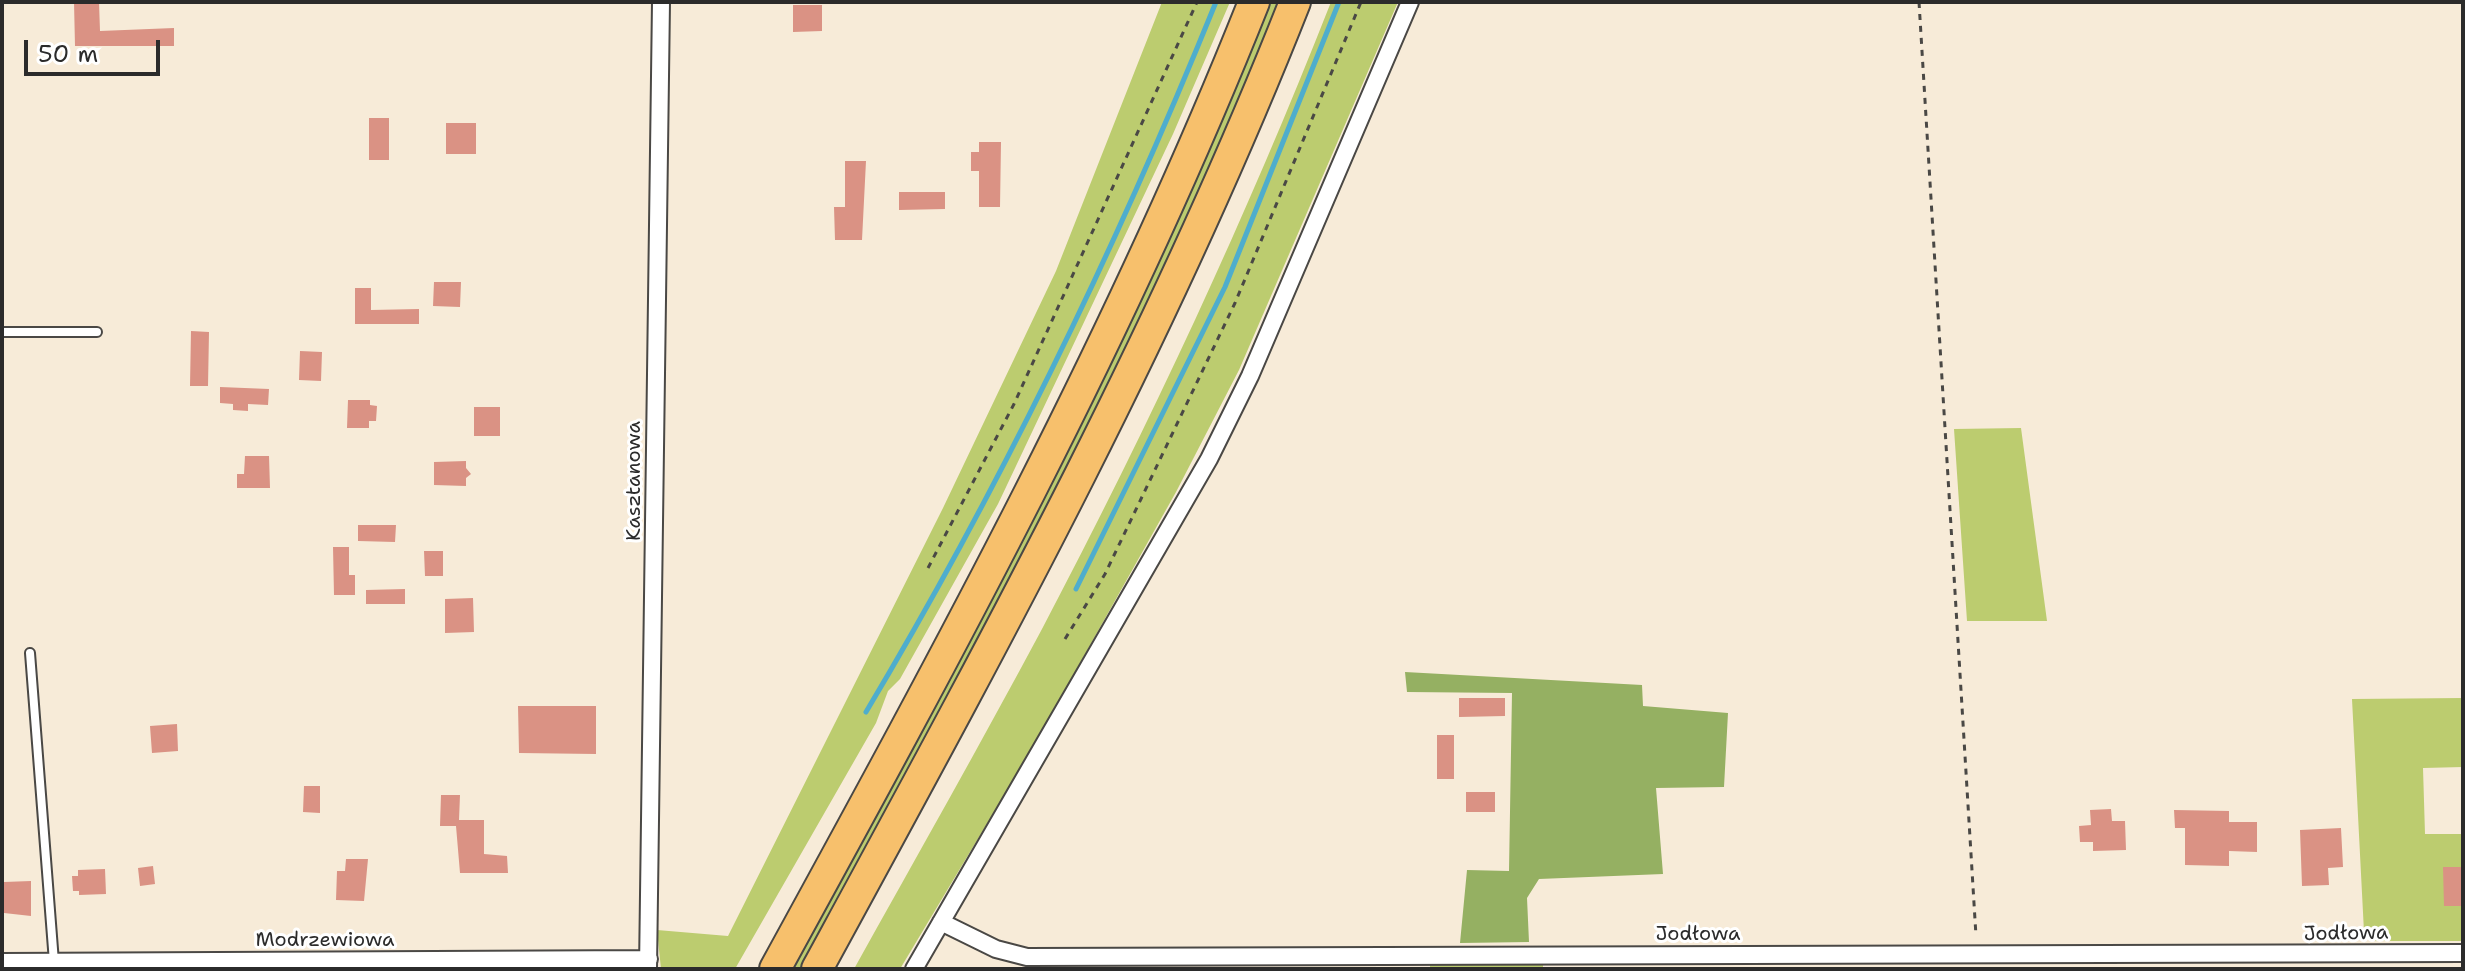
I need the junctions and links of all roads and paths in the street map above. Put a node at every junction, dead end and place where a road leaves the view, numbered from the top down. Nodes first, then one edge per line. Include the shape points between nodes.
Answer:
1 (661, 2) edge
2 (1197, 2) edge
3 (1254, 2) edge
4 (1295, 2) edge
5 (1361, 2) edge
6 (1410, 2) edge
7 (1919, 2) edge
8 (2, 332) edge
9 (97, 332) dead end
10 (928, 568) dead end
11 (1065, 639) dead end
12 (30, 653) dead end
13 (941, 922) junction
14 (2463, 953) edge
15 (1977, 954) junction
16 (2, 962) edge
17 (54, 962) junction
18 (1671, 962) edge
19 (1730, 962) edge
20 (1839, 963) edge
21 (648, 964) edge
22 (775, 969) edge
23 (817, 969) edge
24 (914, 969) edge

1 - 21 street, Kasztanowa
2 - 10 path via 1014,404
3 - 22 highway via 1194,149 1086,381
4 - 23 highway via 1240,137 1112,411
5 - 11 path via 1235,303 1105,574
6 - 13 street via 1250,376 1209,459
7 - 15 path
8 - 9 lane
12 - 17 lane
13 - 18 street, Jodłowa via 996,949 1027,957
13 - 24 street
14 - 15 street, Jodłowa
15 - 20 street, Jodłowa
16 - 17 street, Modrzewiowa
17 - 21 street, Modrzewiowa
18 - 19 street, Jodłowa
19 - 20 street, Jodłowa

